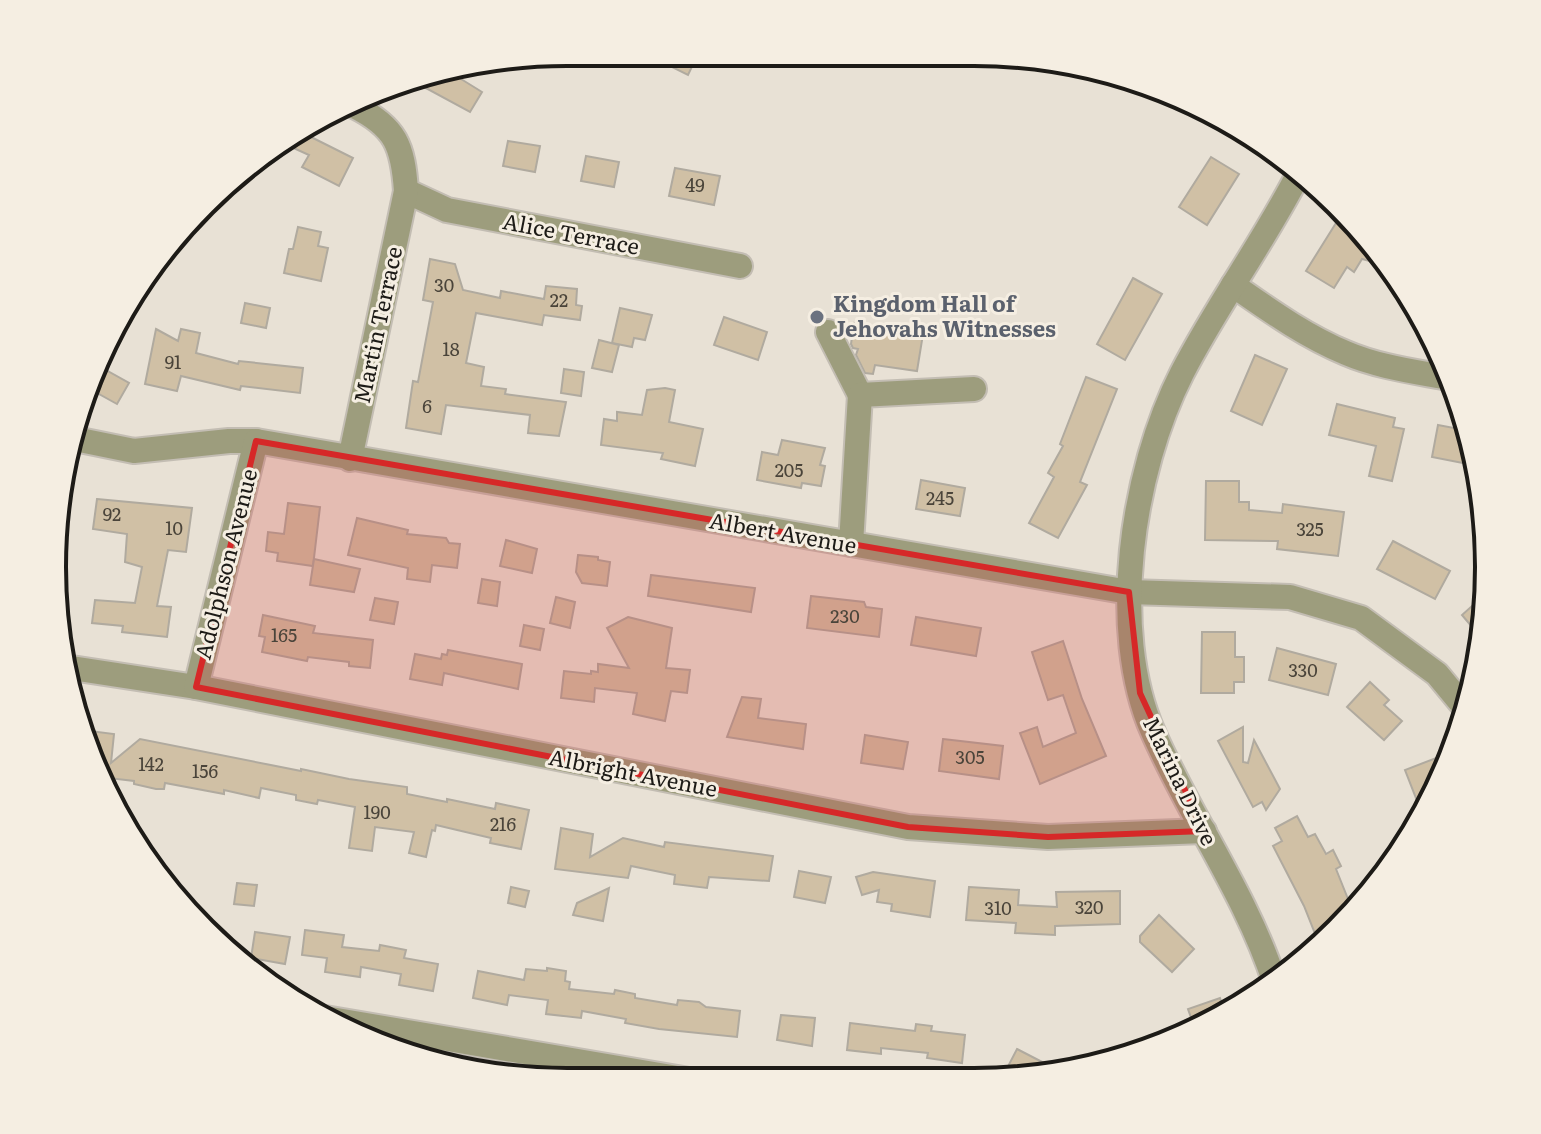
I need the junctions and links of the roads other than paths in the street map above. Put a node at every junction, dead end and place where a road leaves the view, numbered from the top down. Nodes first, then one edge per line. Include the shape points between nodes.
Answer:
1 (362, 110) edge
2 (1294, 182) edge
3 (406, 191) junction
4 (740, 266) dead end
5 (1233, 285) junction
6 (828, 332) dead end
7 (1437, 376) edge
8 (974, 389) dead end
9 (860, 395) junction
10 (82, 440) edge
11 (256, 441) junction
12 (350, 459) junction
13 (851, 544) junction
14 (1129, 592) junction
15 (77, 669) edge
16 (196, 687) junction
17 (1457, 699) edge
18 (1204, 831) junction
19 (1270, 971) edge
20 (363, 1025) edge
21 (619, 1068) edge

1 - 3 street, Martin Terrace via 391,134 404,158
2 - 5 street, Marina Drive
3 - 4 street, Alice Terrace via 447,210
3 - 12 street, Martin Terrace
5 - 7 street via 1347,354
5 - 14 street, Marina Drive via 1181,375 1153,444 1137,511
6 - 9 street
8 - 9 street
9 - 13 street
10 - 11 street, Albert Avenue via 134,451
11 - 12 street, Albert Avenue
11 - 16 street, Adolphson Avenue
12 - 13 street, Albert Avenue
13 - 14 street, Albert Avenue
14 - 17 street, Albert Avenue via 1290,597 1336,608 1384,633 1437,674
14 - 18 street, Marina Drive via 1144,705
15 - 16 street, Albright Avenue
16 - 18 street, Albright Avenue via 908,827 1048,837
18 - 19 street, Marina Drive
20 - 21 street

